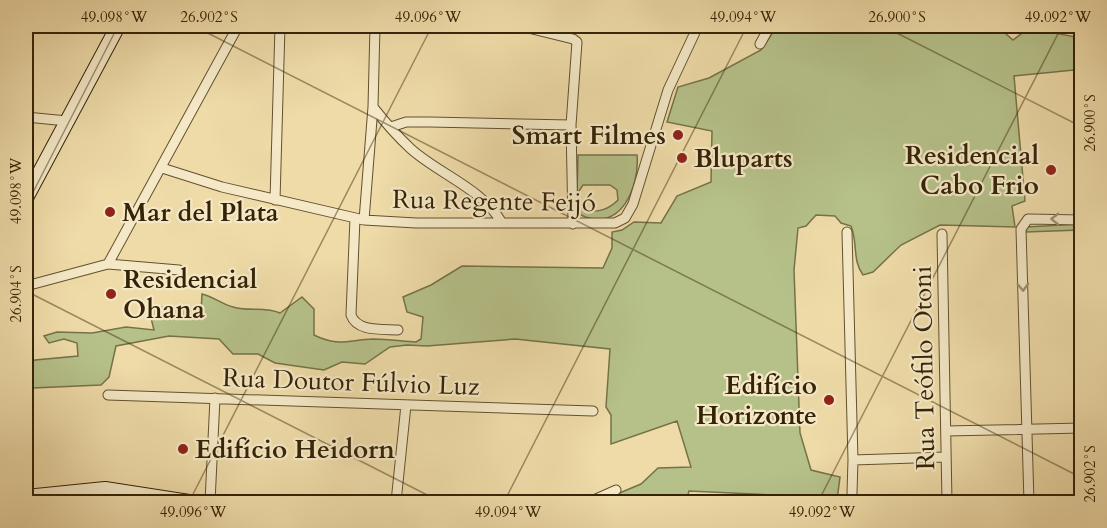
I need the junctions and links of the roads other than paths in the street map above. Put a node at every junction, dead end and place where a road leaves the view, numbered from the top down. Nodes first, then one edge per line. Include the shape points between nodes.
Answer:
1 (118, 26) edge
2 (238, 26) edge
3 (280, 26) edge
4 (375, 26) edge
5 (520, 26) edge
6 (698, 26) edge
7 (770, 26) edge
8 (760, 44) dead end
9 (373, 106) junction
10 (26, 117) edge
11 (67, 121) junction
12 (571, 125) junction
13 (391, 128) junction
14 (162, 168) junction
15 (26, 198) edge
16 (275, 200) junction
17 (360, 219) junction
18 (1082, 220) edge
19 (502, 223) junction
20 (573, 224) junction
21 (847, 232) dead end
22 (942, 234) dead end
23 (108, 264) junction
24 (179, 270) dead end
25 (26, 286) edge
26 (399, 330) dead end
27 (108, 395) dead end
28 (215, 398) junction
29 (406, 405) junction
30 (593, 411) dead end
31 (1082, 428) edge
32 (1028, 429) junction
33 (946, 431) junction
34 (946, 457) junction
35 (853, 460) junction
36 (616, 490) dead end
37 (852, 493) dead end
38 (26, 497) edge
39 (41, 500) edge
40 (189, 502) edge
41 (210, 502) edge
42 (396, 502) edge
43 (589, 502) edge
44 (947, 502) edge
45 (1029, 502) edge

1 - 11 main road
2 - 14 street
3 - 16 street
4 - 9 street
5 - 12 street via 577,42
6 - 20 street, Rua Regente Feijó via 668,90 629,212 615,223
7 - 8 street
9 - 13 street
9 - 17 street
10 - 11 street
11 - 15 main road
12 - 13 street via 406,122
12 - 20 street
13 - 19 street via 412,149 496,213
14 - 16 street, Rua Regente Feijó
14 - 23 street
16 - 17 street, Rua Regente Feijó
17 - 19 street, Rua Regente Feijó
17 - 26 street via 351,315 359,327
18 -> 32 street via 1028,219 1021,229
19 - 20 street, Rua Regente Feijó
21 - 35 street
22 - 33 street, Rua Teófilo Otoni
23 - 24 street
23 - 25 street
27 - 28 street, Rua Doutor Fúlvio Luz
28 - 29 street, Rua Doutor Fúlvio Luz
28 - 41 street
29 - 30 street, Rua Doutor Fúlvio Luz
29 - 42 street
31 - 32 street
32 - 33 street
32 - 45 street
33 - 34 street, Rua Teófilo Otoni
34 - 35 street
34 - 44 street, Rua Teófilo Otoni
35 - 37 street
36 - 43 street
38 - 39 main road
39 - 40 main road via 105,489

